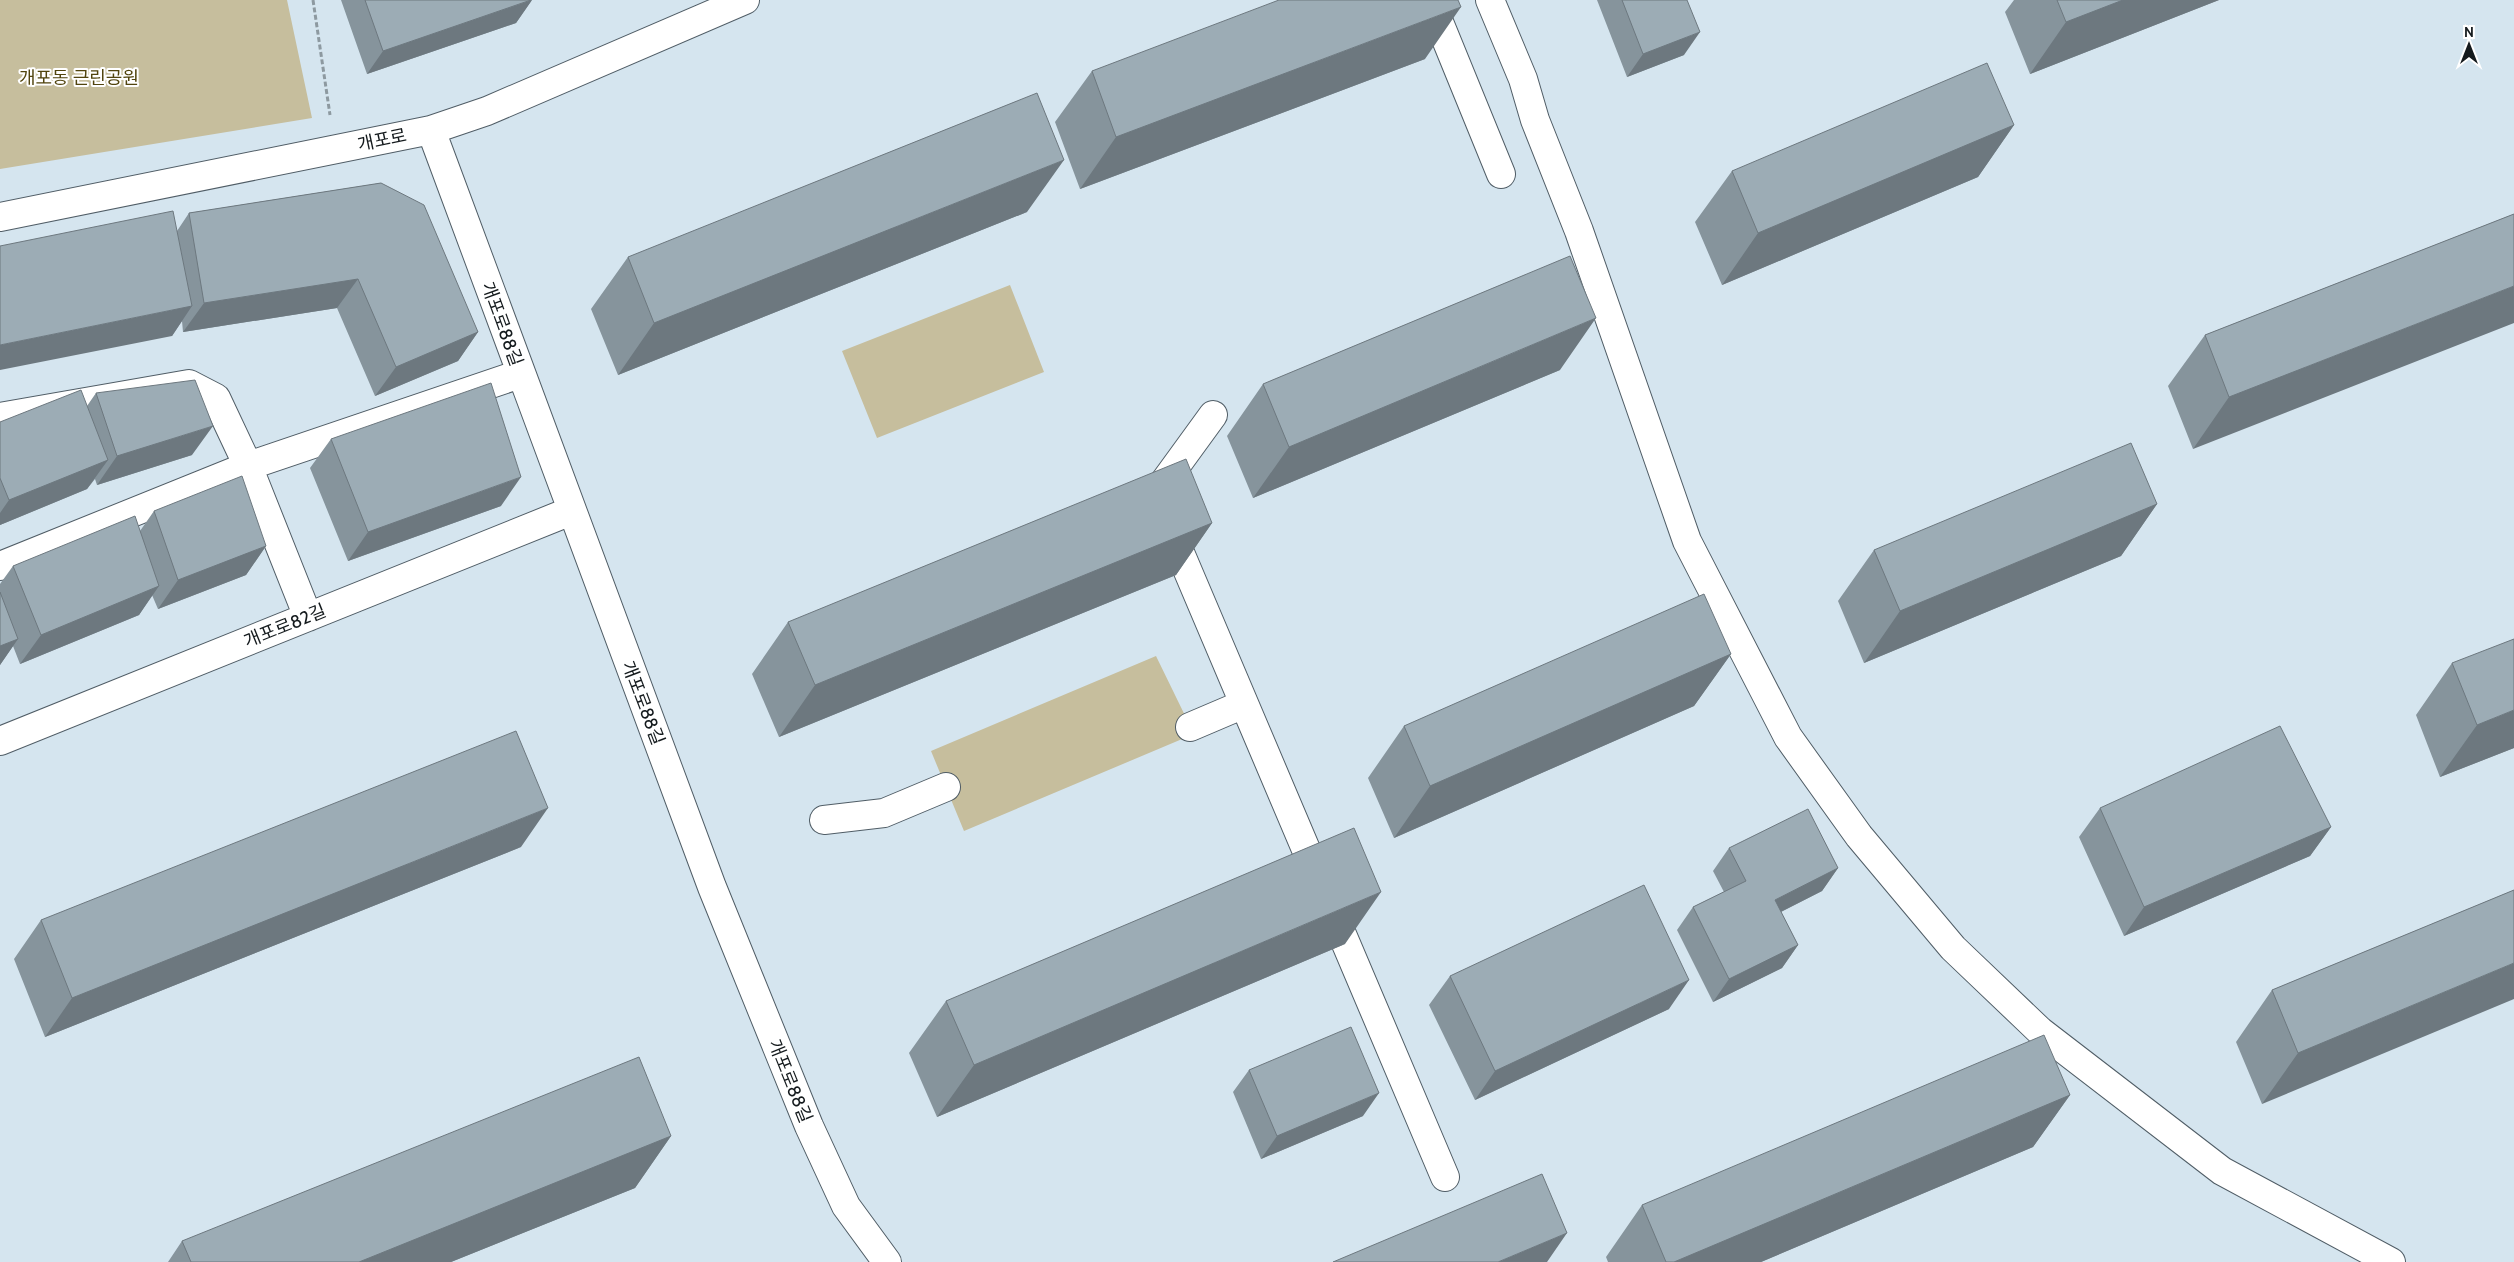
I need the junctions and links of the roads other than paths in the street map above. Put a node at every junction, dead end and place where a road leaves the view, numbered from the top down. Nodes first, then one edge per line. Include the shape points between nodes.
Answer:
1 (745, 0) edge
2 (1430, 0) edge
3 (1490, 0) edge
4 (431, 130) junction
5 (1501, 174) dead end
6 (0, 217) edge
7 (520, 374) junction
8 (1213, 415) dead end
9 (0, 417) edge
10 (248, 466) junction
11 (571, 511) junction
12 (0, 566) edge
13 (308, 617) junction
14 (1244, 704) junction
15 (1190, 727) dead end
16 (0, 741) edge
17 (946, 787) dead end
18 (824, 820) dead end
19 (1444, 1177) dead end
20 (887, 1262) edge
21 (2391, 1262) edge

1 - 4 street, 개포로 via 487,110
2 - 5 street
3 - 21 street via 1580,231 1687,541 1788,737 1859,836 1953,948 2040,1031 2222,1171
4 - 6 street, 개포로
4 - 7 street, 개포로88길
7 - 10 street
7 - 11 street, 개포로88길
8 - 14 street via 1156,494
9 - 10 street via 189,384 216,398
10 - 12 street
10 - 13 street
11 - 13 street, 개포로82길
11 - 20 street, 개포로88길 via 712,887 809,1126 846,1206
13 - 16 street, 개포로82길
14 - 15 street
14 - 19 street
17 - 18 street via 884,813

